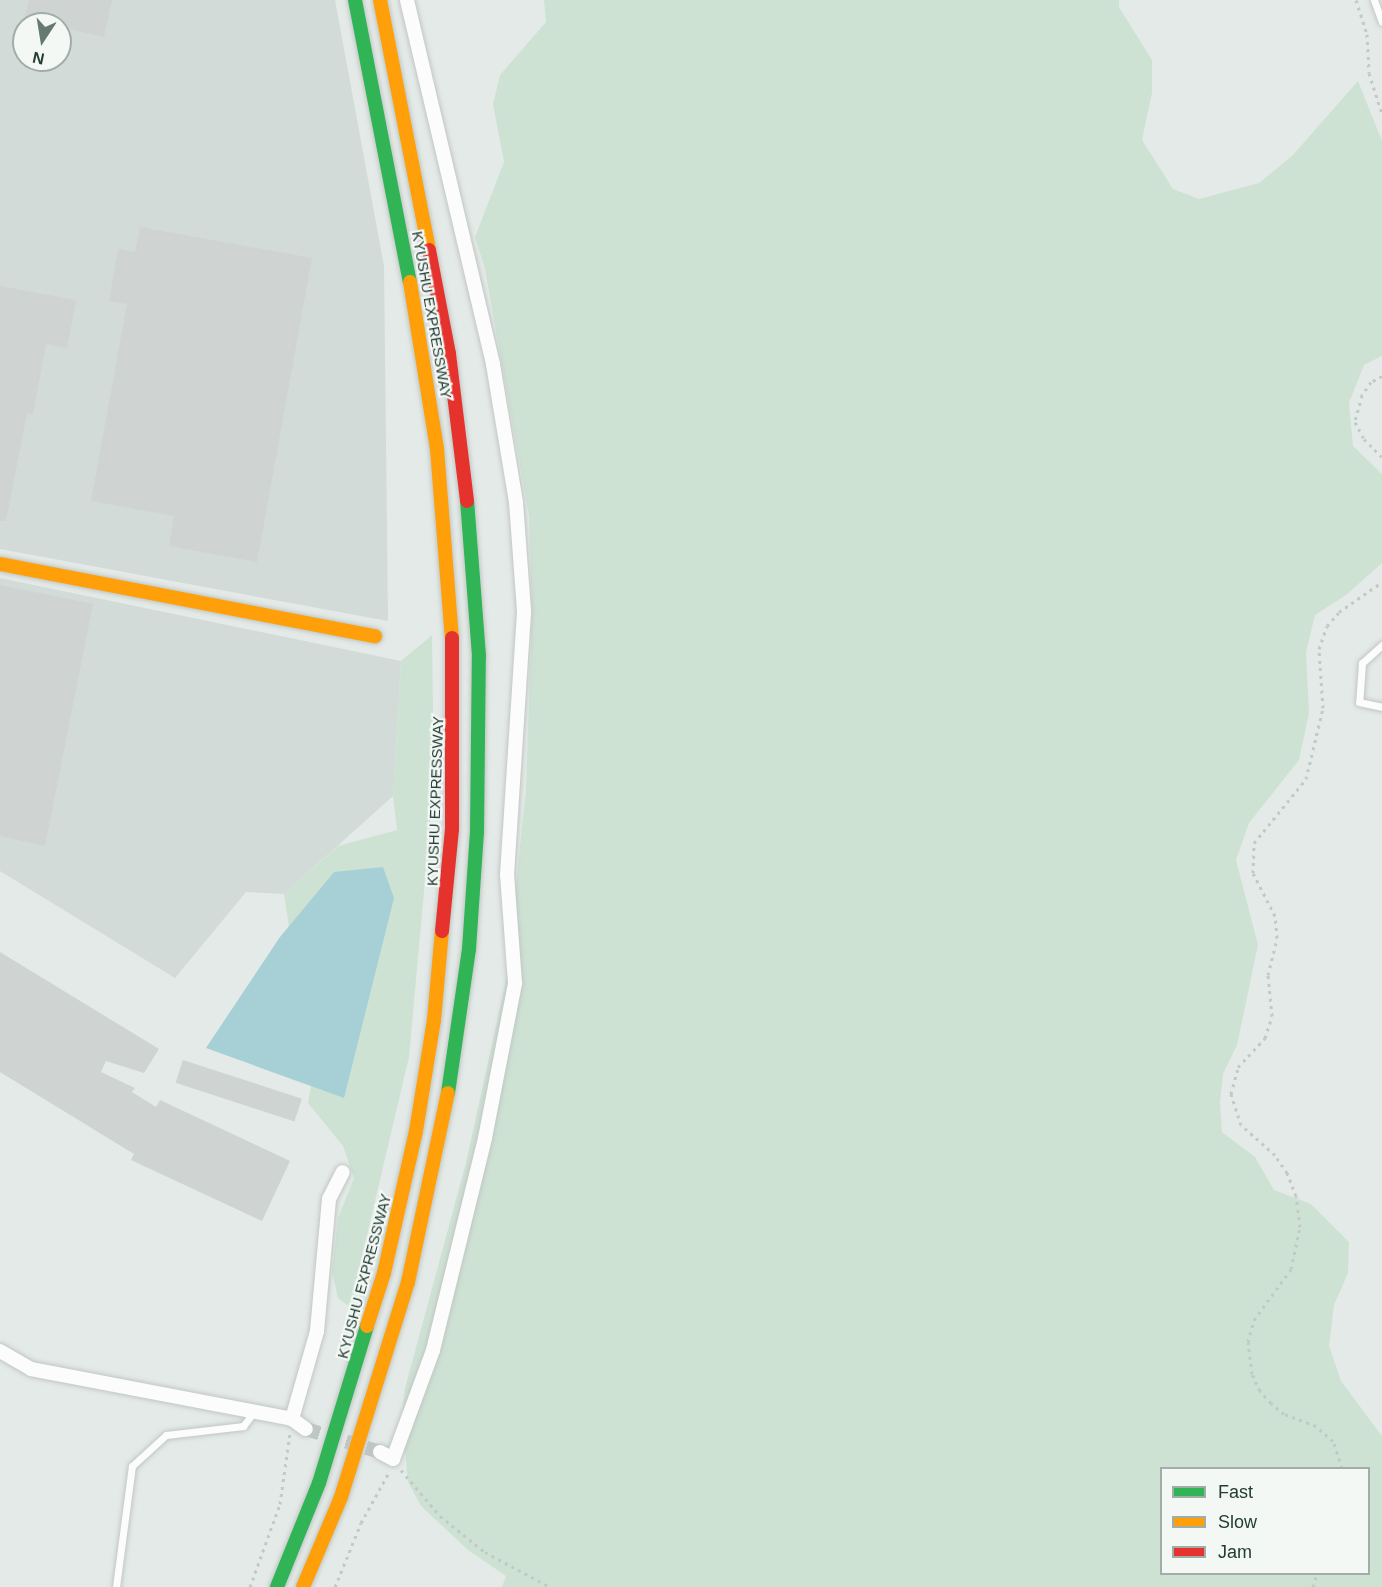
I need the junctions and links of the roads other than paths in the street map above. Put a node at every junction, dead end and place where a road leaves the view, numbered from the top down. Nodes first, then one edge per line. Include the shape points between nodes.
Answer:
1 (355, 0) edge
2 (380, 0) edge
3 (407, 0) edge
4 (1374, 0) edge
5 (1382, 22) edge
6 (0, 564) edge
7 (375, 636) dead end
8 (1382, 645) edge
9 (1382, 707) edge
10 (343, 1172) dead end
11 (0, 1351) edge
12 (254, 1412) junction
13 (292, 1419) junction
14 (306, 1429) tunnel mouth
15 (380, 1452) tunnel mouth
16 (116, 1587) edge
17 (277, 1587) edge
18 (303, 1587) edge

1 - 17 main road, KYUSHU EXPRESSWAY via 402,233 437,449 454,674 452,829 434,1020 416,1131 384,1273 319,1483
2 - 18 main road, KYUSHU EXPRESSWAY via 449,354 466,481 479,656 477,833 469,949 453,1071 408,1282 341,1497
3 - 15 street via 493,364 516,502 524,611 507,875 515,982 485,1138 433,1350 393,1459
4 - 5 lane
6 - 7 main road
8 - 9 lane via 1362,663 1359,702
10 - 13 street via 329,1199 316,1331
11 - 12 street via 31,1369
12 - 13 street
12 - 16 lane via 243,1426 166,1435 132,1466
13 - 14 street

